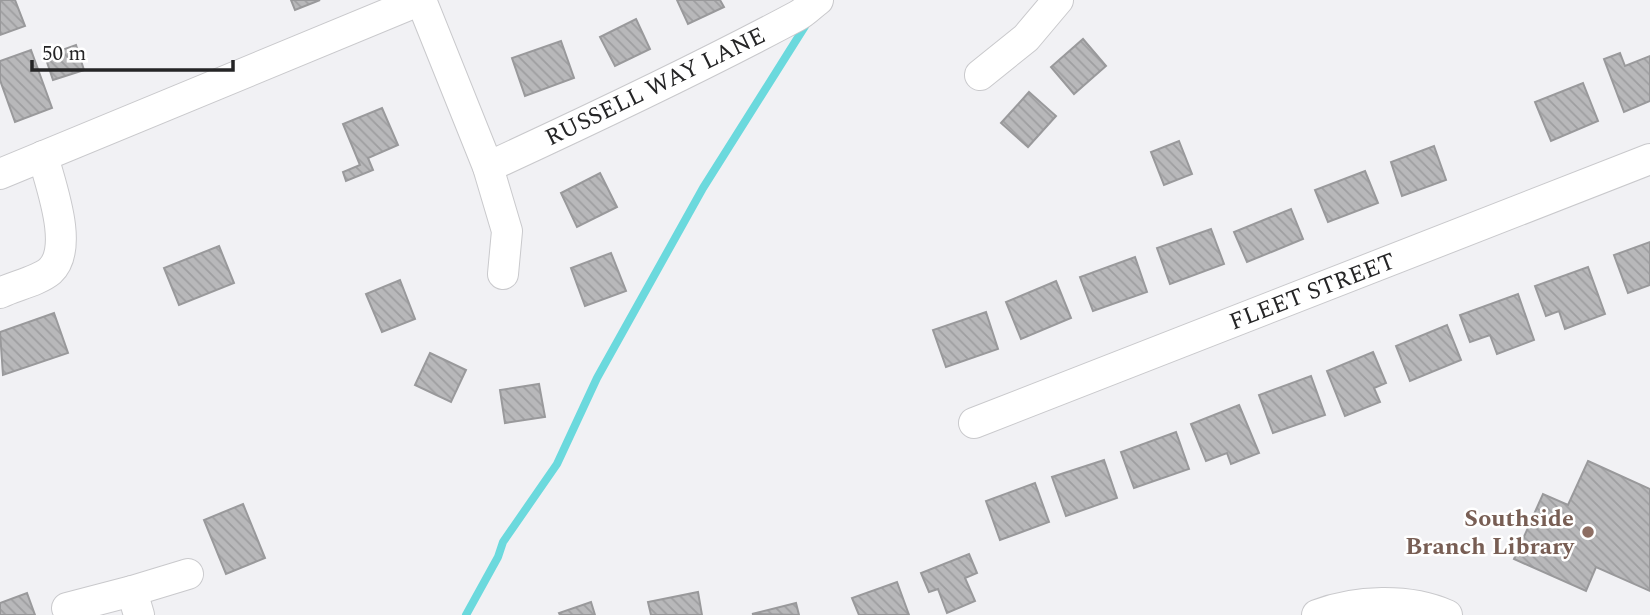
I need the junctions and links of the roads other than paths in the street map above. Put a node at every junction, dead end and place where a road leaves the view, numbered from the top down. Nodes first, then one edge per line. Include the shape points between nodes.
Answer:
1 (421, 0) edge
2 (818, 0) edge
3 (1058, 0) edge
4 (980, 75) dead end
5 (43, 156) junction
6 (1650, 159) edge
7 (488, 167) junction
8 (0, 174) edge
9 (503, 274) dead end
10 (0, 293) edge
11 (974, 423) dead end
12 (188, 574) dead end
13 (136, 603) edge
14 (67, 608) dead end
15 (1317, 615) edge
16 (1447, 615) edge

1 - 5 street
1 - 7 street
2 - 7 street, RUSSELL WAY LANE via 799,16 727,53
3 - 4 street via 1027,38
5 - 8 street
5 - 10 street via 60,219 58,258 49,271
6 - 11 street, FLEET STREET
7 - 9 street via 507,231
12 - 13 street
13 - 14 street
15 - 16 street via 1340,606 1424,604

